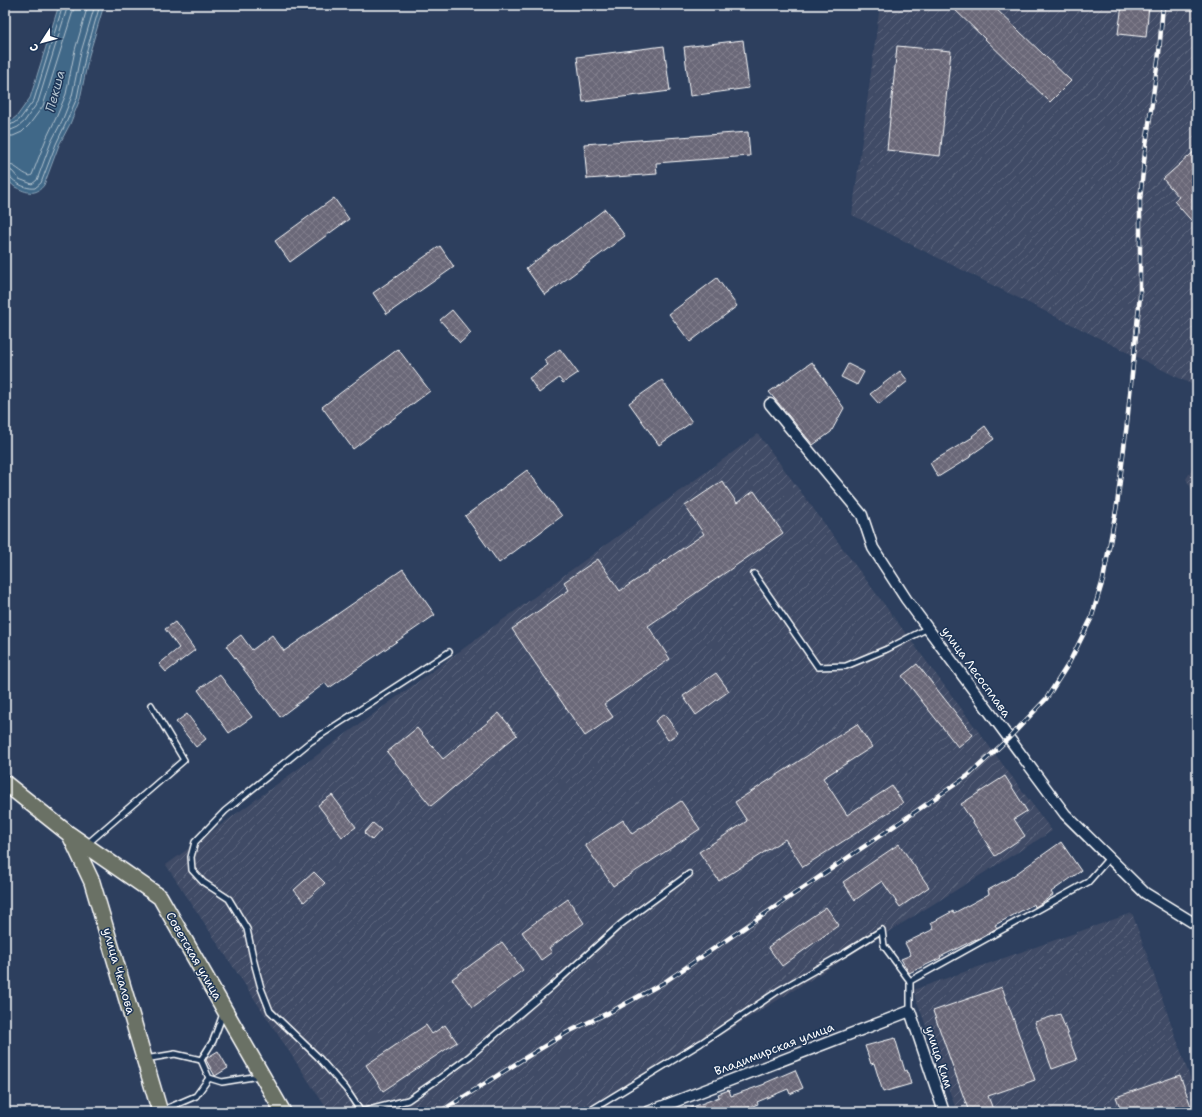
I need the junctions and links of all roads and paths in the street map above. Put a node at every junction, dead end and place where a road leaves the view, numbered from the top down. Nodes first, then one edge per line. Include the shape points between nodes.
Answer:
1 (770, 404) dead end
2 (754, 574) dead end
3 (928, 628) junction
4 (449, 652) dead end
5 (151, 705) dead end
6 (5, 783) edge
7 (69, 834) junction
8 (86, 845) junction
9 (1109, 858) junction
10 (689, 874) dead end
11 (1197, 925) edge
12 (910, 982) junction
13 (225, 1010) junction
14 (910, 1011) junction
15 (144, 1059) junction
16 (201, 1060) junction
17 (262, 1075) junction
18 (209, 1078) junction
19 (160, 1112) edge
20 (283, 1112) edge
21 (361, 1112) edge
22 (588, 1112) edge
23 (648, 1112) edge
24 (944, 1112) edge

1 - 3 street, улица Лесосплава via 862,515 873,548 906,600
2 - 3 lane via 818,666 846,666
3 - 9 street, улица Лесосплава via 1065,814
4 - 21 lane via 310,742 225,811 195,842 192,857 192,870 203,882 229,899 247,929 261,988 270,1011 318,1057 346,1089
5 - 8 lane via 184,760
6 - 7 main road, Советская улица
7 - 8 main road, Советская улица
7 - 15 main road, улица Чкалова via 92,882
8 - 13 main road, Советская улица via 160,896
9 - 11 street, улица Лесосплава via 1145,894
9 - 12 lane via 1088,882
10 - 21 lane via 620,924 549,989 440,1078 408,1100
12 - 14 lane
12 - 22 lane via 884,946 882,930 778,991
13 - 16 lane via 213,1041
13 - 17 main road, Советская улица
14 - 23 street, Владимирская улица
14 - 24 street, улица Ким
15 - 16 lane via 175,1054
15 - 19 main road, улица Чкалова
16 - 18 lane
17 - 18 lane via 222,1082
17 - 20 main road, Советская улица
18 - 19 lane via 196,1096

